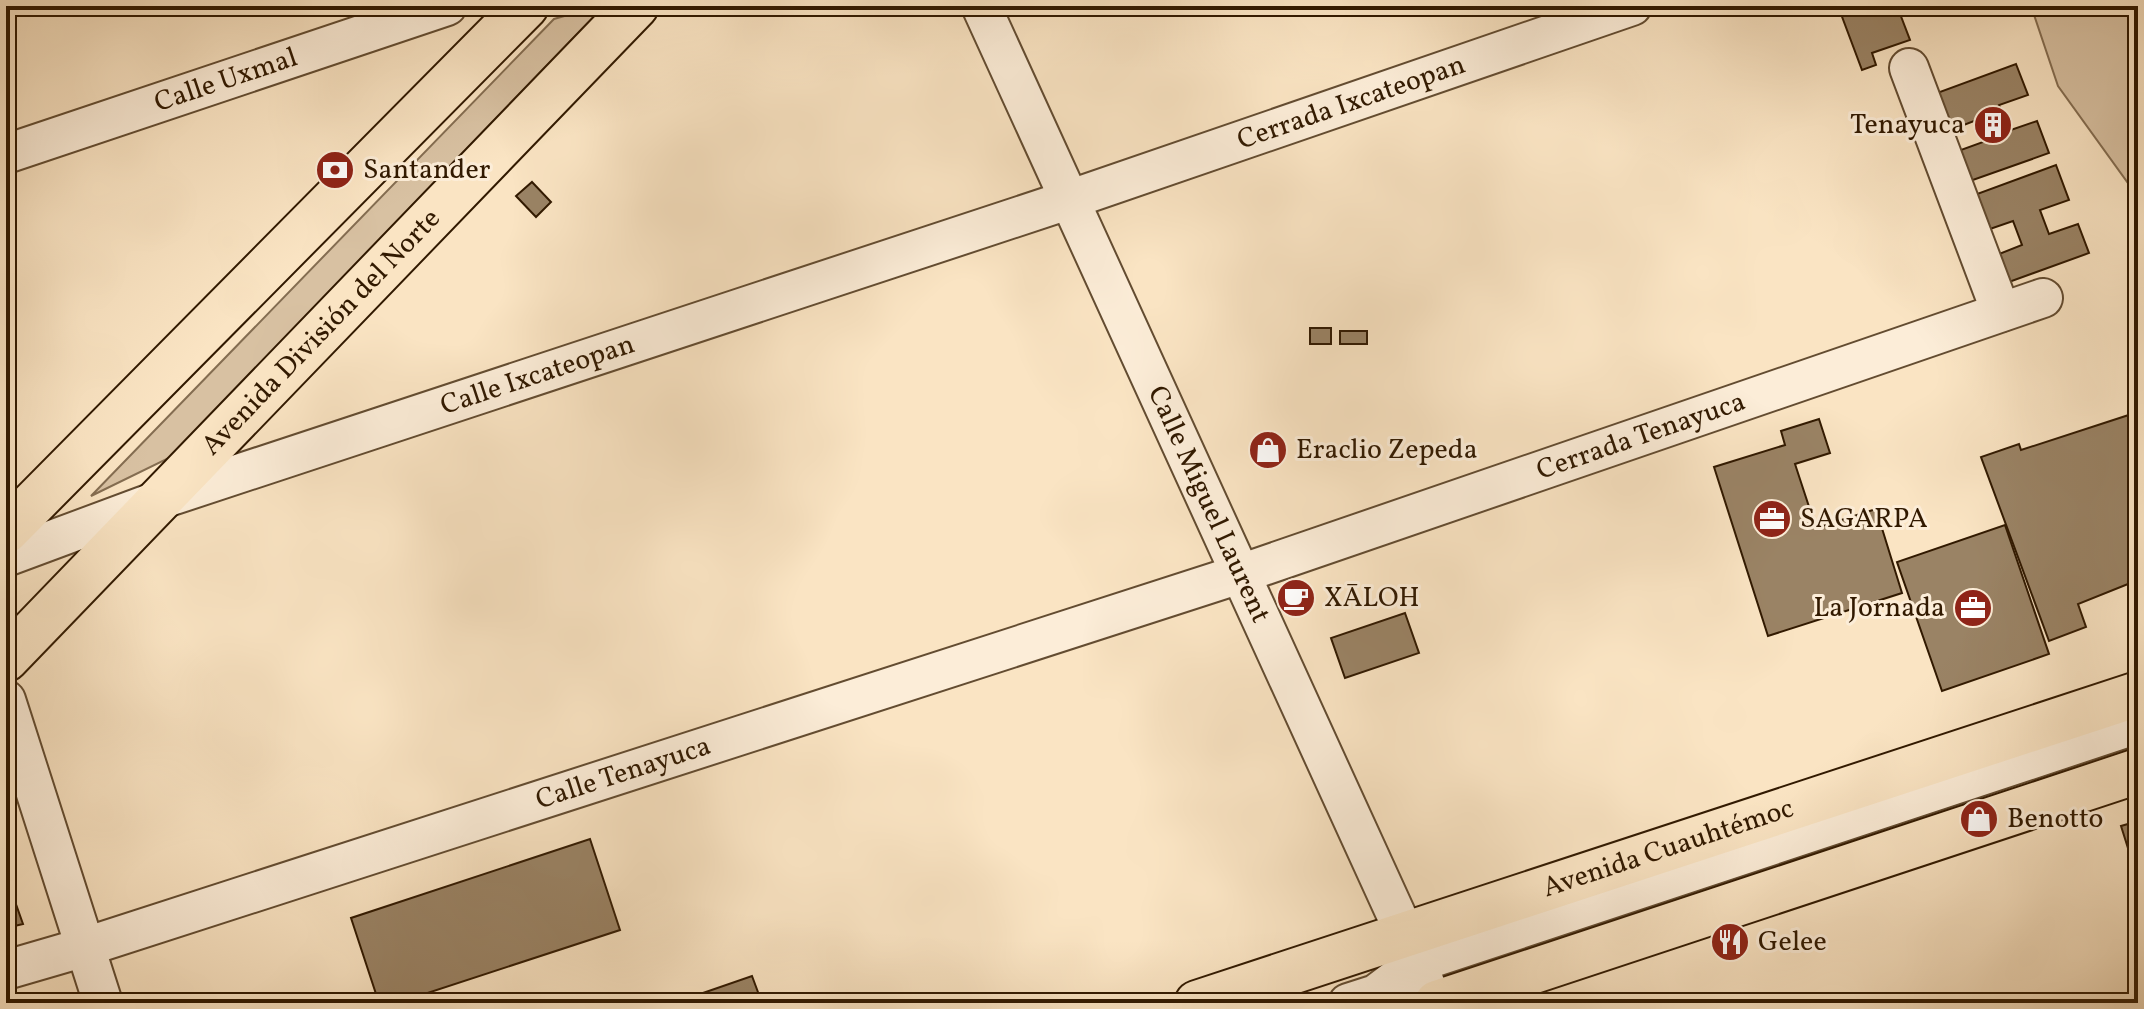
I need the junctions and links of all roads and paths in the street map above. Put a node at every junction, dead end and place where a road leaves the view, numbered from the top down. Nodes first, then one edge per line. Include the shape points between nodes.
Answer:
1 (447, 6) edge
2 (526, 6) edge
3 (636, 6) edge
4 (981, 6) edge
5 (1632, 6) edge
6 (1909, 68) dead end
7 (6, 154) edge
8 (1071, 199) junction
9 (2043, 298) dead end
10 (2001, 312) junction
11 (162, 499) junction
12 (6, 531) edge
13 (6, 557) edge
14 (1240, 574) junction
15 (6, 659) edge
16 (2138, 694) edge
17 (6, 700) edge
18 (2138, 724) edge
19 (2138, 771) edge
20 (85, 947) junction
21 (1411, 949) junction
22 (6, 970) edge
23 (103, 1003) edge
24 (1197, 1003) edge
25 (1239, 1003) edge
26 (1348, 1003) edge
27 (1435, 1003) edge

1 - 7 street, Calle Uxmal
2 - 12 main road
3 - 11 main road, Avenida División del Norte
4 - 8 street, Calle Miguel Laurent
5 - 8 street, Cerrada Ixcateopan
6 - 10 street
8 - 11 street, Calle Ixcateopan
8 - 14 street, Calle Miguel Laurent
9 - 10 street, Cerrada Tenayuca
10 - 14 street, Cerrada Tenayuca
11 - 13 street, Calle Ixcateopan
11 - 15 main road, Avenida División del Norte
14 - 20 street, Calle Tenayuca
14 - 21 street, Calle Miguel Laurent
16 - 21 main road, Avenida Cuauhtémoc
17 - 20 street
18 - 21 street
19 - 27 main road
20 - 22 street, Calle Tenayuca
20 - 23 street
21 - 24 main road, Avenida Cuauhtémoc
21 - 25 street
21 - 26 street via 1376,994
21 - 27 street, Calle Miguel Laurent

